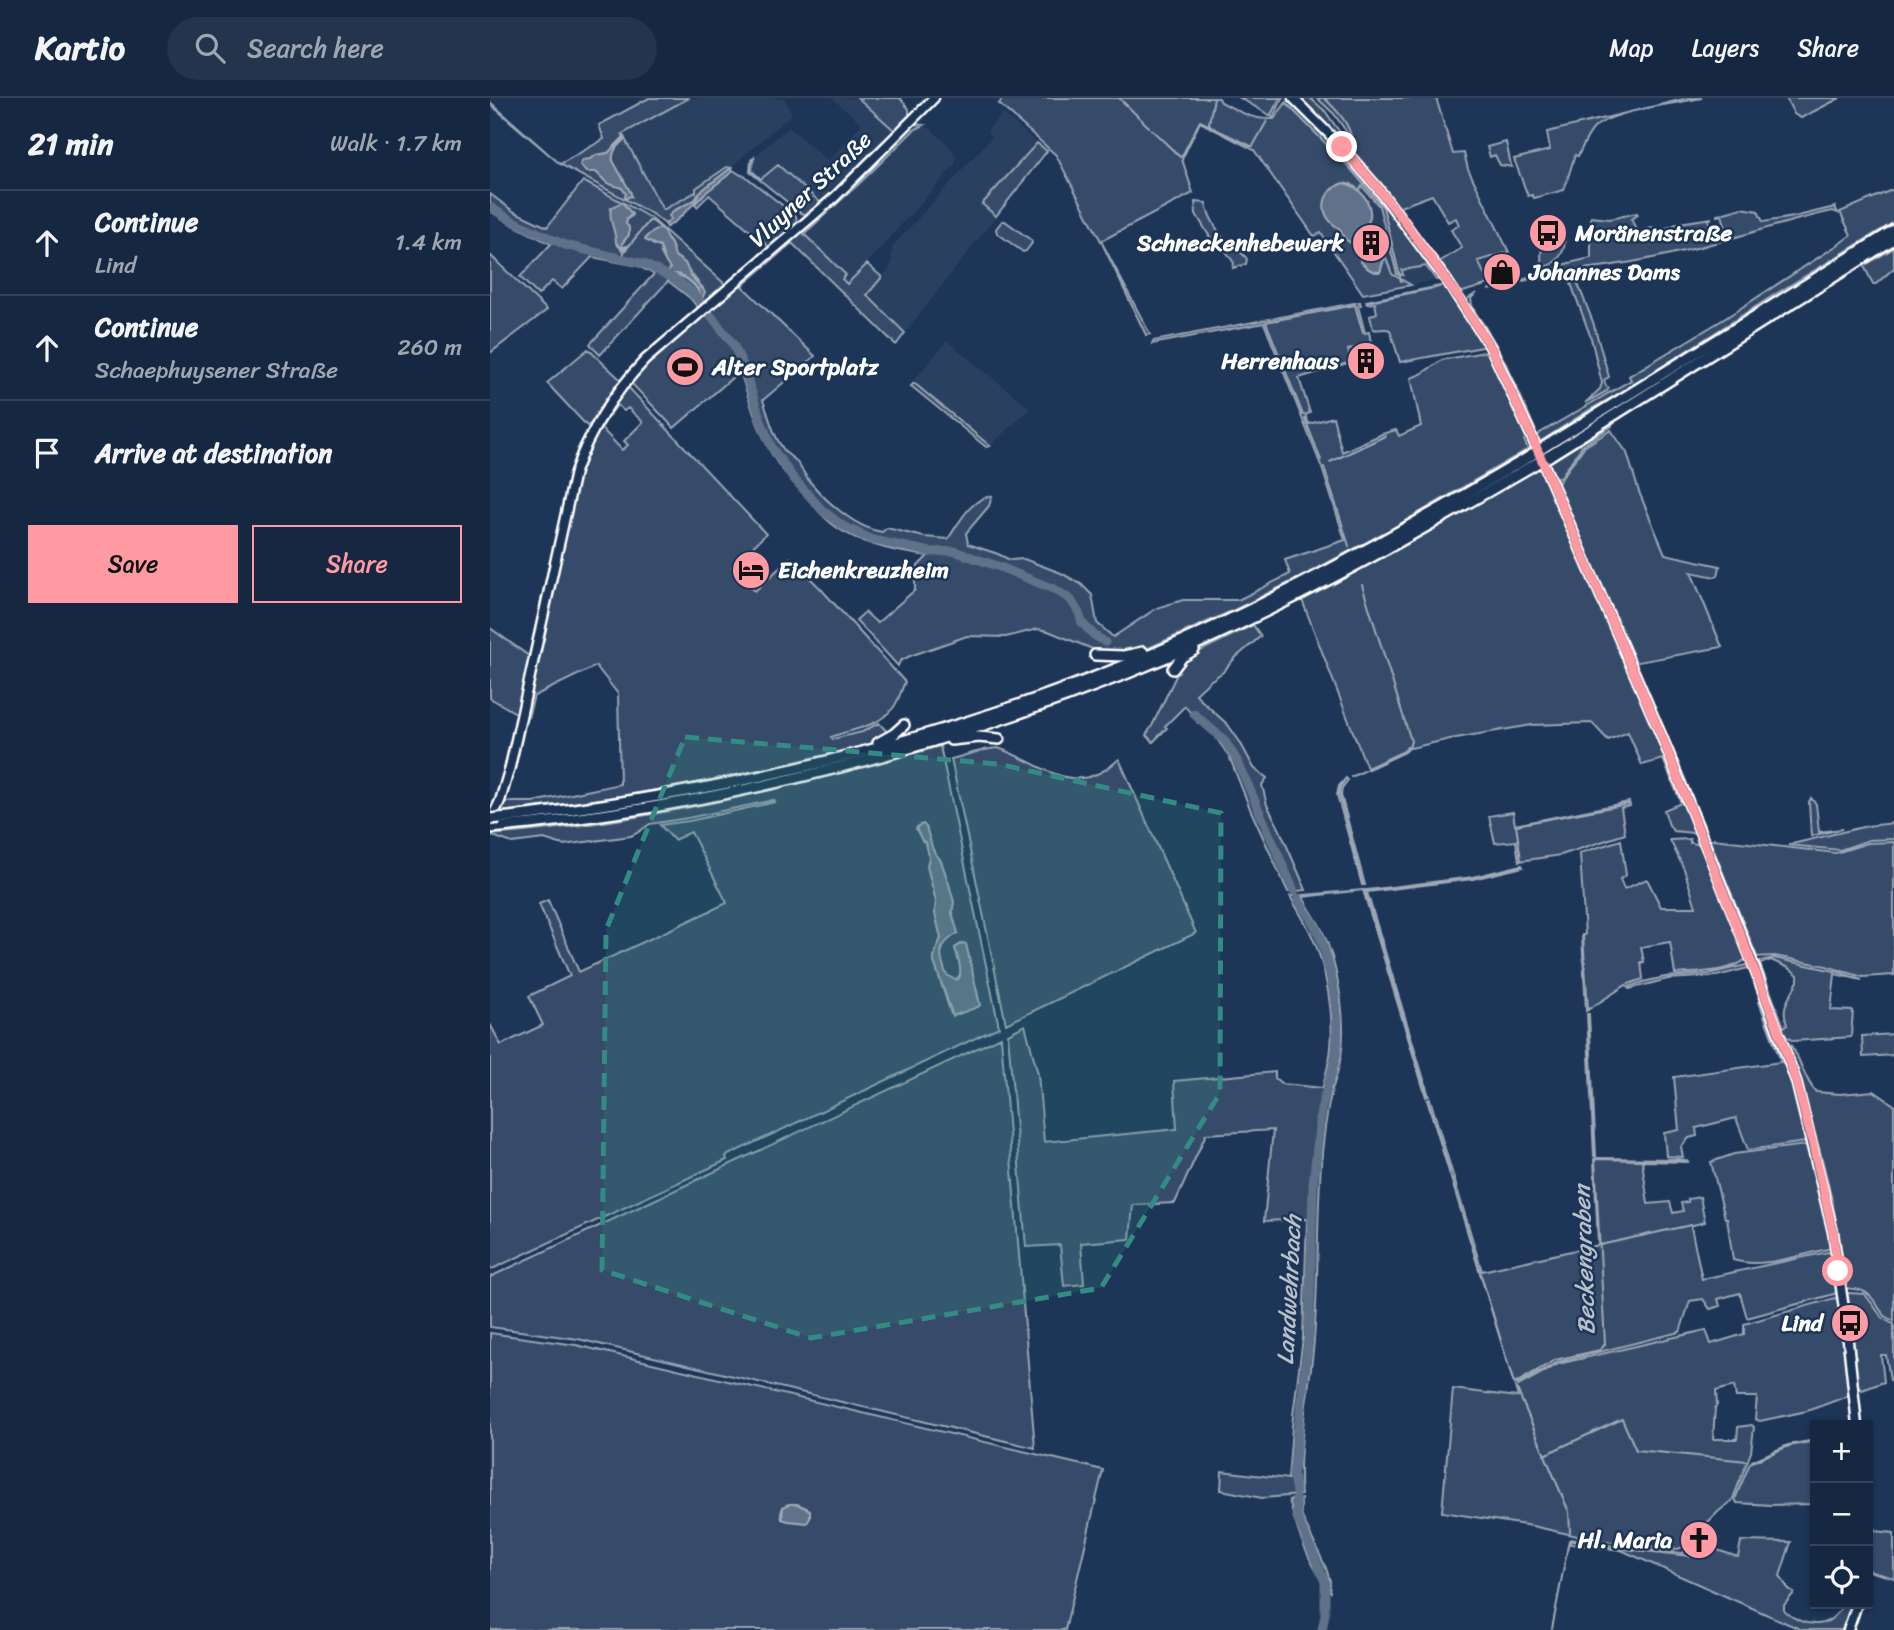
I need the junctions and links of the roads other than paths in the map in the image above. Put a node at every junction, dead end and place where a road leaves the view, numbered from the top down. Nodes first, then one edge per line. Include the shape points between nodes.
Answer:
1 (934, 98) edge
2 (1293, 98) edge
3 (1894, 230) edge
4 (1894, 239) edge
5 (1547, 451) junction
6 (1529, 462) junction
7 (1232, 628) junction
8 (1166, 648) junction
9 (1095, 655) dead end
10 (1173, 669) dead end
11 (904, 725) dead end
12 (999, 739) dead end
13 (928, 743) junction
14 (844, 757) junction
15 (491, 824) edge
16 (1856, 1420) edge
17 (1855, 1609) edge
18 (1848, 1630) edge

1 - 15 main road, Vluyner Straße via 835,197 645,360 602,413 575,472 510,767
2 - 16 main road via 1377,187 1491,348 1661,735 1796,1081 1833,1232
3 - 5 highway
4 - 5 highway
5 - 6 highway, bridge
6 - 7 highway via 1353,567
6 - 8 highway via 1354,557
7 - 10 highway via 1182,657
7 - 13 highway via 1129,673
8 - 9 highway via 1124,656
8 - 14 highway via 995,712
11 - 14 highway via 884,741
12 - 13 highway
13 - 15 highway via 733,792 587,817
14 - 15 highway, bridge via 677,794 500,818
17 - 18 main road

